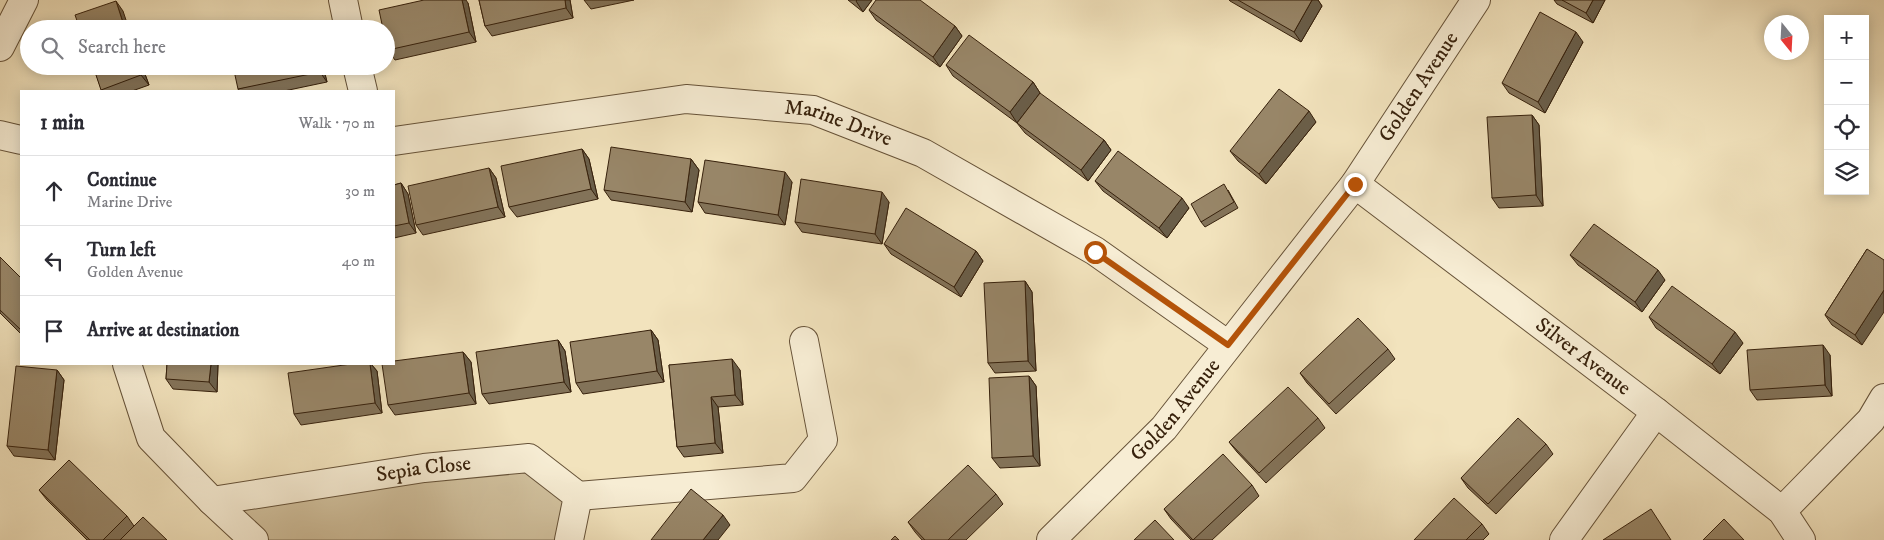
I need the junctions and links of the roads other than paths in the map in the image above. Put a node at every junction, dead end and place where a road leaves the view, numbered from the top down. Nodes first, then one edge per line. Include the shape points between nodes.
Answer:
1 (24, 0) edge
2 (343, 0) edge
3 (1468, 3) edge
4 (347, 20) edge
5 (0, 47) edge
6 (359, 75) edge
7 (363, 90) edge
8 (0, 135) edge
9 (20, 140) edge
10 (395, 141) edge
11 (1355, 184) junction
12 (804, 341) dead end
13 (1228, 345) junction
14 (127, 365) edge
15 (1884, 398) edge
16 (1656, 412) junction
17 (578, 496) junction
18 (212, 501) junction
19 (1782, 511) junction
20 (254, 540) edge
21 (569, 540) edge
22 (1052, 540) edge
23 (1564, 540) edge
24 (1801, 540) edge

1 - 5 street
2 - 4 street
3 - 11 street, Golden Avenue
6 - 7 street
8 - 9 street
10 - 13 street, Marine Drive via 686,98 813,110 923,153 1095,252
11 - 13 street, Golden Avenue
11 - 16 street, Silver Avenue
12 - 17 street via 823,440 793,478
13 - 22 street, Golden Avenue via 1164,428
14 - 18 street via 151,438
15 - 19 street via 1871,420
16 - 19 street, Silver Avenue
16 - 23 street
17 - 18 street, Sepia Close via 528,458 424,468
17 - 21 street
18 - 20 street
19 - 24 street, Silver Avenue

